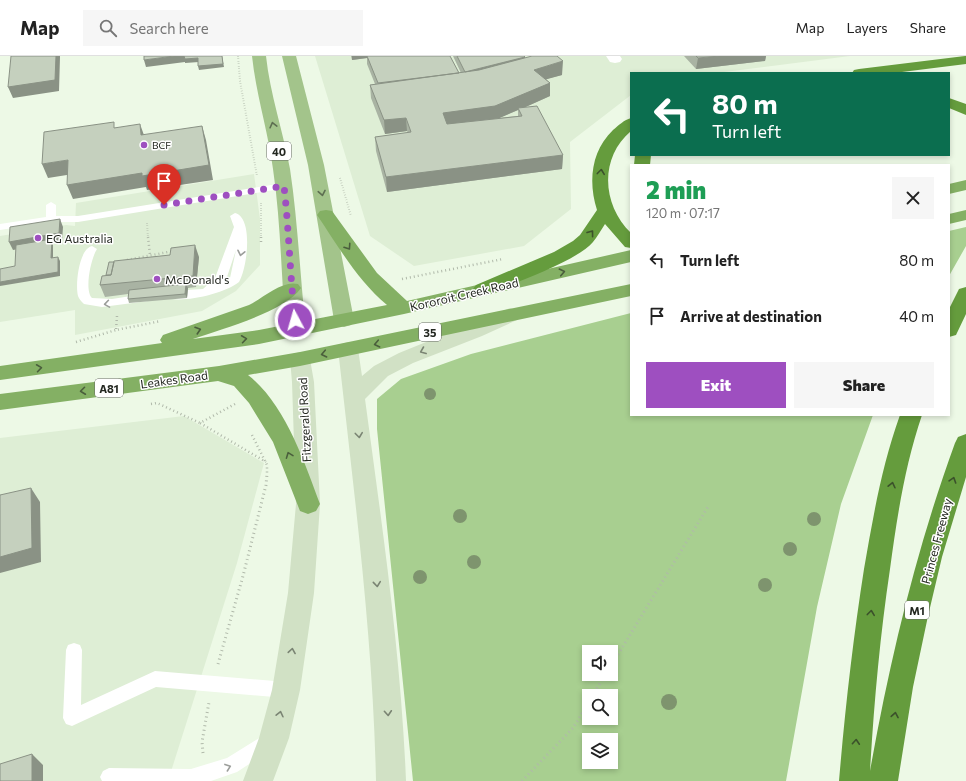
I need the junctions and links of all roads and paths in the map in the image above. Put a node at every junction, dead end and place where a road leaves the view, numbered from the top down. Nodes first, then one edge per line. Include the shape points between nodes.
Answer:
1 (259, 56) edge
2 (289, 56) edge
3 (966, 60) edge
4 (867, 72) edge
5 (950, 102) edge
6 (966, 110) edge
7 (630, 124) edge
8 (340, 176) dead end
9 (966, 185) edge
10 (284, 186) junction
11 (950, 189) edge
12 (51, 205) dead end
13 (146, 208) junction
14 (606, 210) junction
15 (326, 215) junction
16 (966, 215) edge
17 (51, 219) junction
18 (950, 219) edge
19 (237, 220) dead end
20 (353, 220) dead end
21 (0, 227) edge
22 (630, 241) edge
23 (92, 249) dead end
24 (178, 251) edge
25 (150, 255) junction
26 (630, 256) edge
27 (136, 258) junction
28 (121, 261) edge
29 (135, 263) edge
30 (291, 288) junction
31 (483, 289) junction
32 (630, 290) edge
33 (966, 293) edge
34 (117, 302) junction
35 (404, 308) junction
36 (511, 315) junction
37 (344, 320) junction
38 (163, 321) dead end
39 (950, 328) edge
40 (296, 330) junction
41 (348, 349) junction
42 (122, 356) junction
43 (300, 359) junction
44 (0, 373) edge
45 (219, 373) junction
46 (354, 396) junction
47 (0, 402) edge
48 (149, 404) dead end
49 (239, 411) dead end
50 (911, 416) edge
51 (200, 423) junction
52 (250, 430) dead end
53 (966, 443) edge
54 (266, 462) junction
55 (308, 504) junction
56 (709, 505) dead end
57 (74, 650) dead end
58 (618, 654) edge
59 (213, 684) junction
60 (286, 690) junction
61 (582, 713) edge
62 (274, 738) junction
63 (109, 777) dead end
64 (198, 778) edge
65 (258, 781) edge
66 (391, 781) edge
67 (522, 781) edge
68 (854, 781) edge
69 (883, 781) edge

10 -> 1 main road, Fitzgerald Road / 40 via 278,147 260,72
2 -> 15 main road
3 - 4 highway
5 - 6 highway
14 -> 7 highway via 600,175 603,158 610,143
8 - 20 path
9 - 11 highway
10 - 13 lane
10 - 30 main road, Fitzgerald Road / 40
12 - 17 lane
13 - 17 lane via 78,219
13 - 25 path
14 - 22 highway via 620,232
31 -> 14 highway via 560,256 579,245
15 -> 35 highway via 379,289
15 - 37 main road
16 - 18 highway
17 - 21 lane
19 -> 34 lane via 244,240 234,279 224,286 201,292
34 -> 23 lane via 93,304 87,302 84,297 84,274
24 - 25 path
25 - 27 path
31 -> 26 highway, Kororoit Creek Road / 35
27 - 28 path
27 - 29 path
30 - 40 main road, Fitzgerald Road / 40
42 -> 30 highway via 256,310
31 - 35 highway, Kororoit Creek Road / 35
32 - 36 highway, 35
33 - 39 highway
34 - 38 path via 116,330
35 - 37 highway, Kororoit Creek Road / 35
36 -> 41 highway, 35
36 -> 46 main road via 406,358 382,371
37 - 40 highway, Kororoit Creek Road
37 - 41 highway
42 -> 40 highway
40 - 43 highway, Fitzgerald Road
41 -> 43 highway
41 - 46 main road
44 -> 42 highway
43 - 45 highway, Leakes Road / A81
43 - 55 main road, Fitzgerald Road
45 -> 47 highway, Leakes Road / A81
55 -> 45 highway via 284,440 257,396 241,381
46 -> 66 main road via 382,629
48 - 51 path via 157,403
49 - 51 path via 235,404
68 -> 50 highway via 859,707 873,593 888,504
51 - 54 path
52 - 54 path
69 -> 53 highway, Princes Freeway / M1 via 902,673 929,562 952,481
54 - 59 path via 266,485
60 -> 55 main road, Fitzgerald Road via 301,593
56 - 58 path
57 - 59 lane via 72,718 156,679
59 - 60 lane
59 - 64 path
62 -> 60 main road, Fitzgerald Road
61 - 67 path via 573,728
64 -> 62 lane via 231,766
62 - 65 main road, Fitzgerald Road
63 - 64 lane

